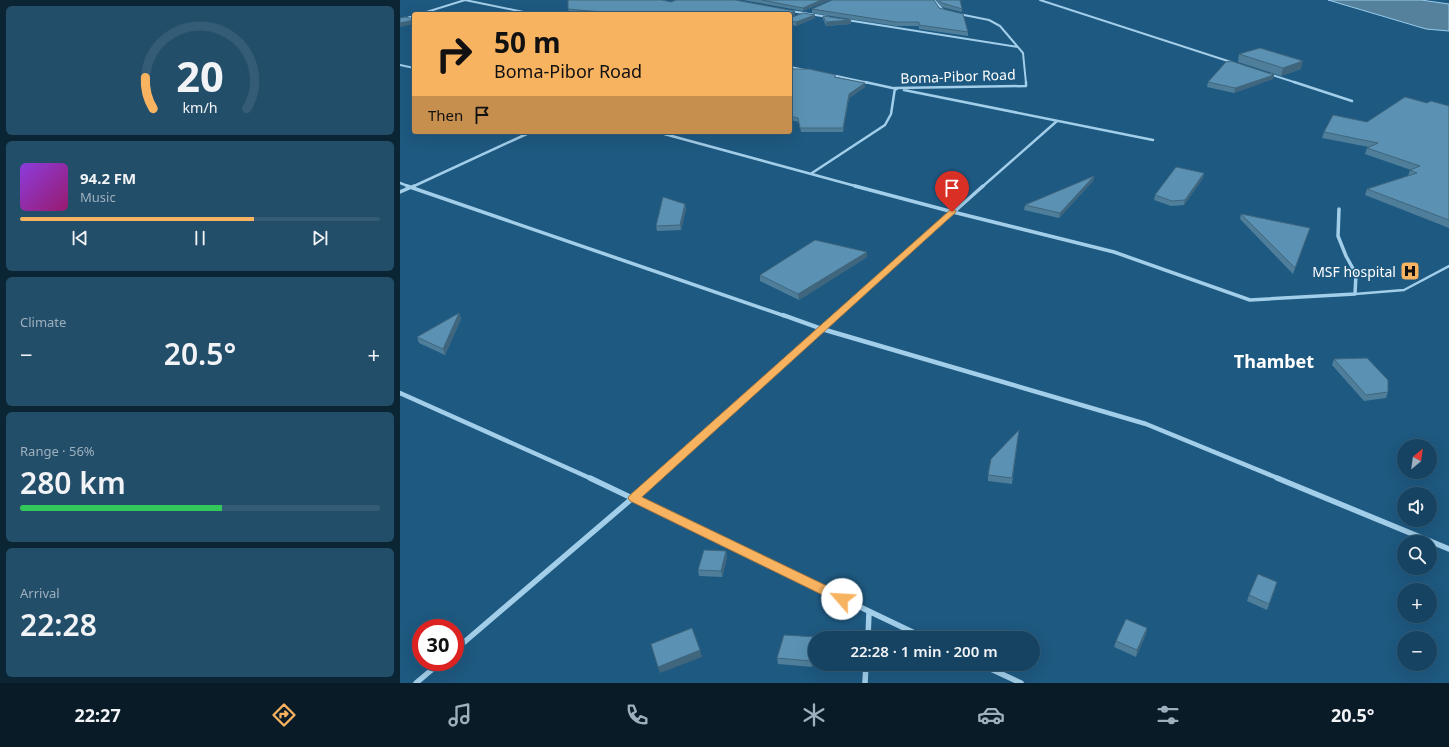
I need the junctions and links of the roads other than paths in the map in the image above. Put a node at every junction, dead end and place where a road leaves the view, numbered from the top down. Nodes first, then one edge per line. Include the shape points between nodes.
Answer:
1 (934, 0) edge
2 (1040, 0) edge
3 (790, 11) edge
4 (810, 11) edge
5 (426, 12) edge
6 (523, 12) edge
7 (947, 12) edge
8 (954, 13) edge
9 (804, 14) junction
10 (412, 17) edge
11 (797, 17) edge
12 (835, 18) edge
13 (843, 19) edge
14 (400, 20) edge
15 (1018, 47) junction
16 (1238, 64) edge
17 (400, 65) edge
18 (792, 67) edge
19 (412, 68) edge
20 (812, 71) edge
21 (828, 74) edge
22 (1269, 74) edge
23 (895, 88) junction
24 (1352, 101) dead end
25 (1057, 121) junction
26 (526, 134) edge
27 (665, 134) edge
28 (1153, 140) dead end
29 (812, 173) junction
30 (400, 183) edge
31 (412, 187) junction
32 (400, 192) edge
33 (1340, 209) dead end
34 (952, 212) junction
35 (1449, 266) edge
36 (1355, 294) junction
37 (822, 329) junction
38 (400, 393) edge
39 (634, 498) junction
40 (1449, 549) edge
41 (869, 612) junction
42 (868, 631) edge
43 (910, 631) edge
44 (464, 642) edge
45 (430, 671) edge
46 (866, 671) edge
47 (995, 671) edge
48 (416, 683) edge
49 (865, 683) edge
50 (1021, 683) edge

1 - 7 street via 940,9
2 - 16 street
3 - 9 street
4 - 9 street
5 - 6 street via 465,0
8 - 15 street, Boma-Pibor Road via 989,20 1000,26
9 - 11 street
9 - 12 street
10 - 14 street
13 - 15 street
15 - 23 street, Boma-Pibor Road via 1023,53 1026,86
17 - 19 street
18 - 20 street
21 - 23 street
22 - 24 street
23 - 25 street
23 - 29 street, Boma-Pibor Road via 891,114 885,125
25 - 28 street
25 - 34 street
26 - 31 street
27 - 29 street
29 - 34 street
30 - 31 street
31 - 32 street
31 - 37 street
33 - 36 street via 1338,236 1356,274
34 - 36 street via 1114,252 1250,300
34 - 37 street
35 - 36 lane via 1404,290
37 - 39 street
37 - 40 street via 1146,424
38 - 39 street
39 - 41 street
39 - 44 street
41 - 42 street
41 - 43 street
45 - 48 street
46 - 49 street
47 - 50 street

